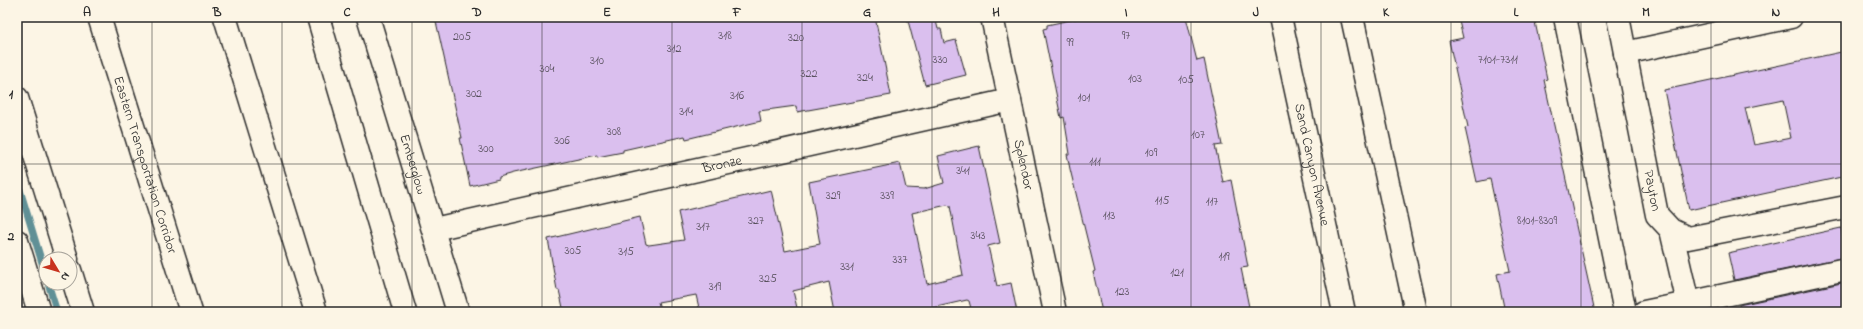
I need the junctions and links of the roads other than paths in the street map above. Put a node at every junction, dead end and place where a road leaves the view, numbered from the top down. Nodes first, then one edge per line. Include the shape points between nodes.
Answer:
1 (99, 17) edge
2 (225, 17) edge
3 (318, 17) edge
4 (368, 17) edge
5 (992, 17) edge
6 (1280, 17) edge
7 (1352, 17) edge
8 (1565, 17) edge
9 (1618, 17) edge
10 (1791, 17) edge
11 (1625, 53) junction
12 (17, 98) edge
13 (1010, 100) junction
14 (1846, 207) edge
15 (434, 229) junction
16 (1671, 230) junction
17 (17, 241) edge
18 (64, 251) edge
19 (1846, 269) edge
20 (76, 291) edge
21 (1688, 303) junction
22 (39, 312) edge
23 (83, 312) edge
24 (191, 312) edge
25 (316, 312) edge
26 (405, 312) edge
27 (458, 312) edge
28 (1055, 312) edge
29 (1344, 312) edge
30 (1416, 312) edge
31 (1625, 312) edge
32 (1644, 312) edge

1 - 24 main road, Eastern Transportation Corridor
2 - 25 main road
3 - 26 main road
4 - 15 main road, Emberglow
5 - 13 main road, Splendor
6 - 29 main road, Sand Canyon Avenue
7 - 30 main road
8 - 31 main road
9 - 11 main road, Payton
10 - 11 main road
11 - 16 main road, Payton via 1657,215
12 - 18 main road
13 - 15 main road, Bronze
13 - 28 main road, Splendor
14 - 16 main road, Payton via 1688,238
15 - 27 main road, Emberglow
16 - 21 main road
17 - 22 main road
19 - 21 main road
20 - 23 main road
21 - 32 main road

